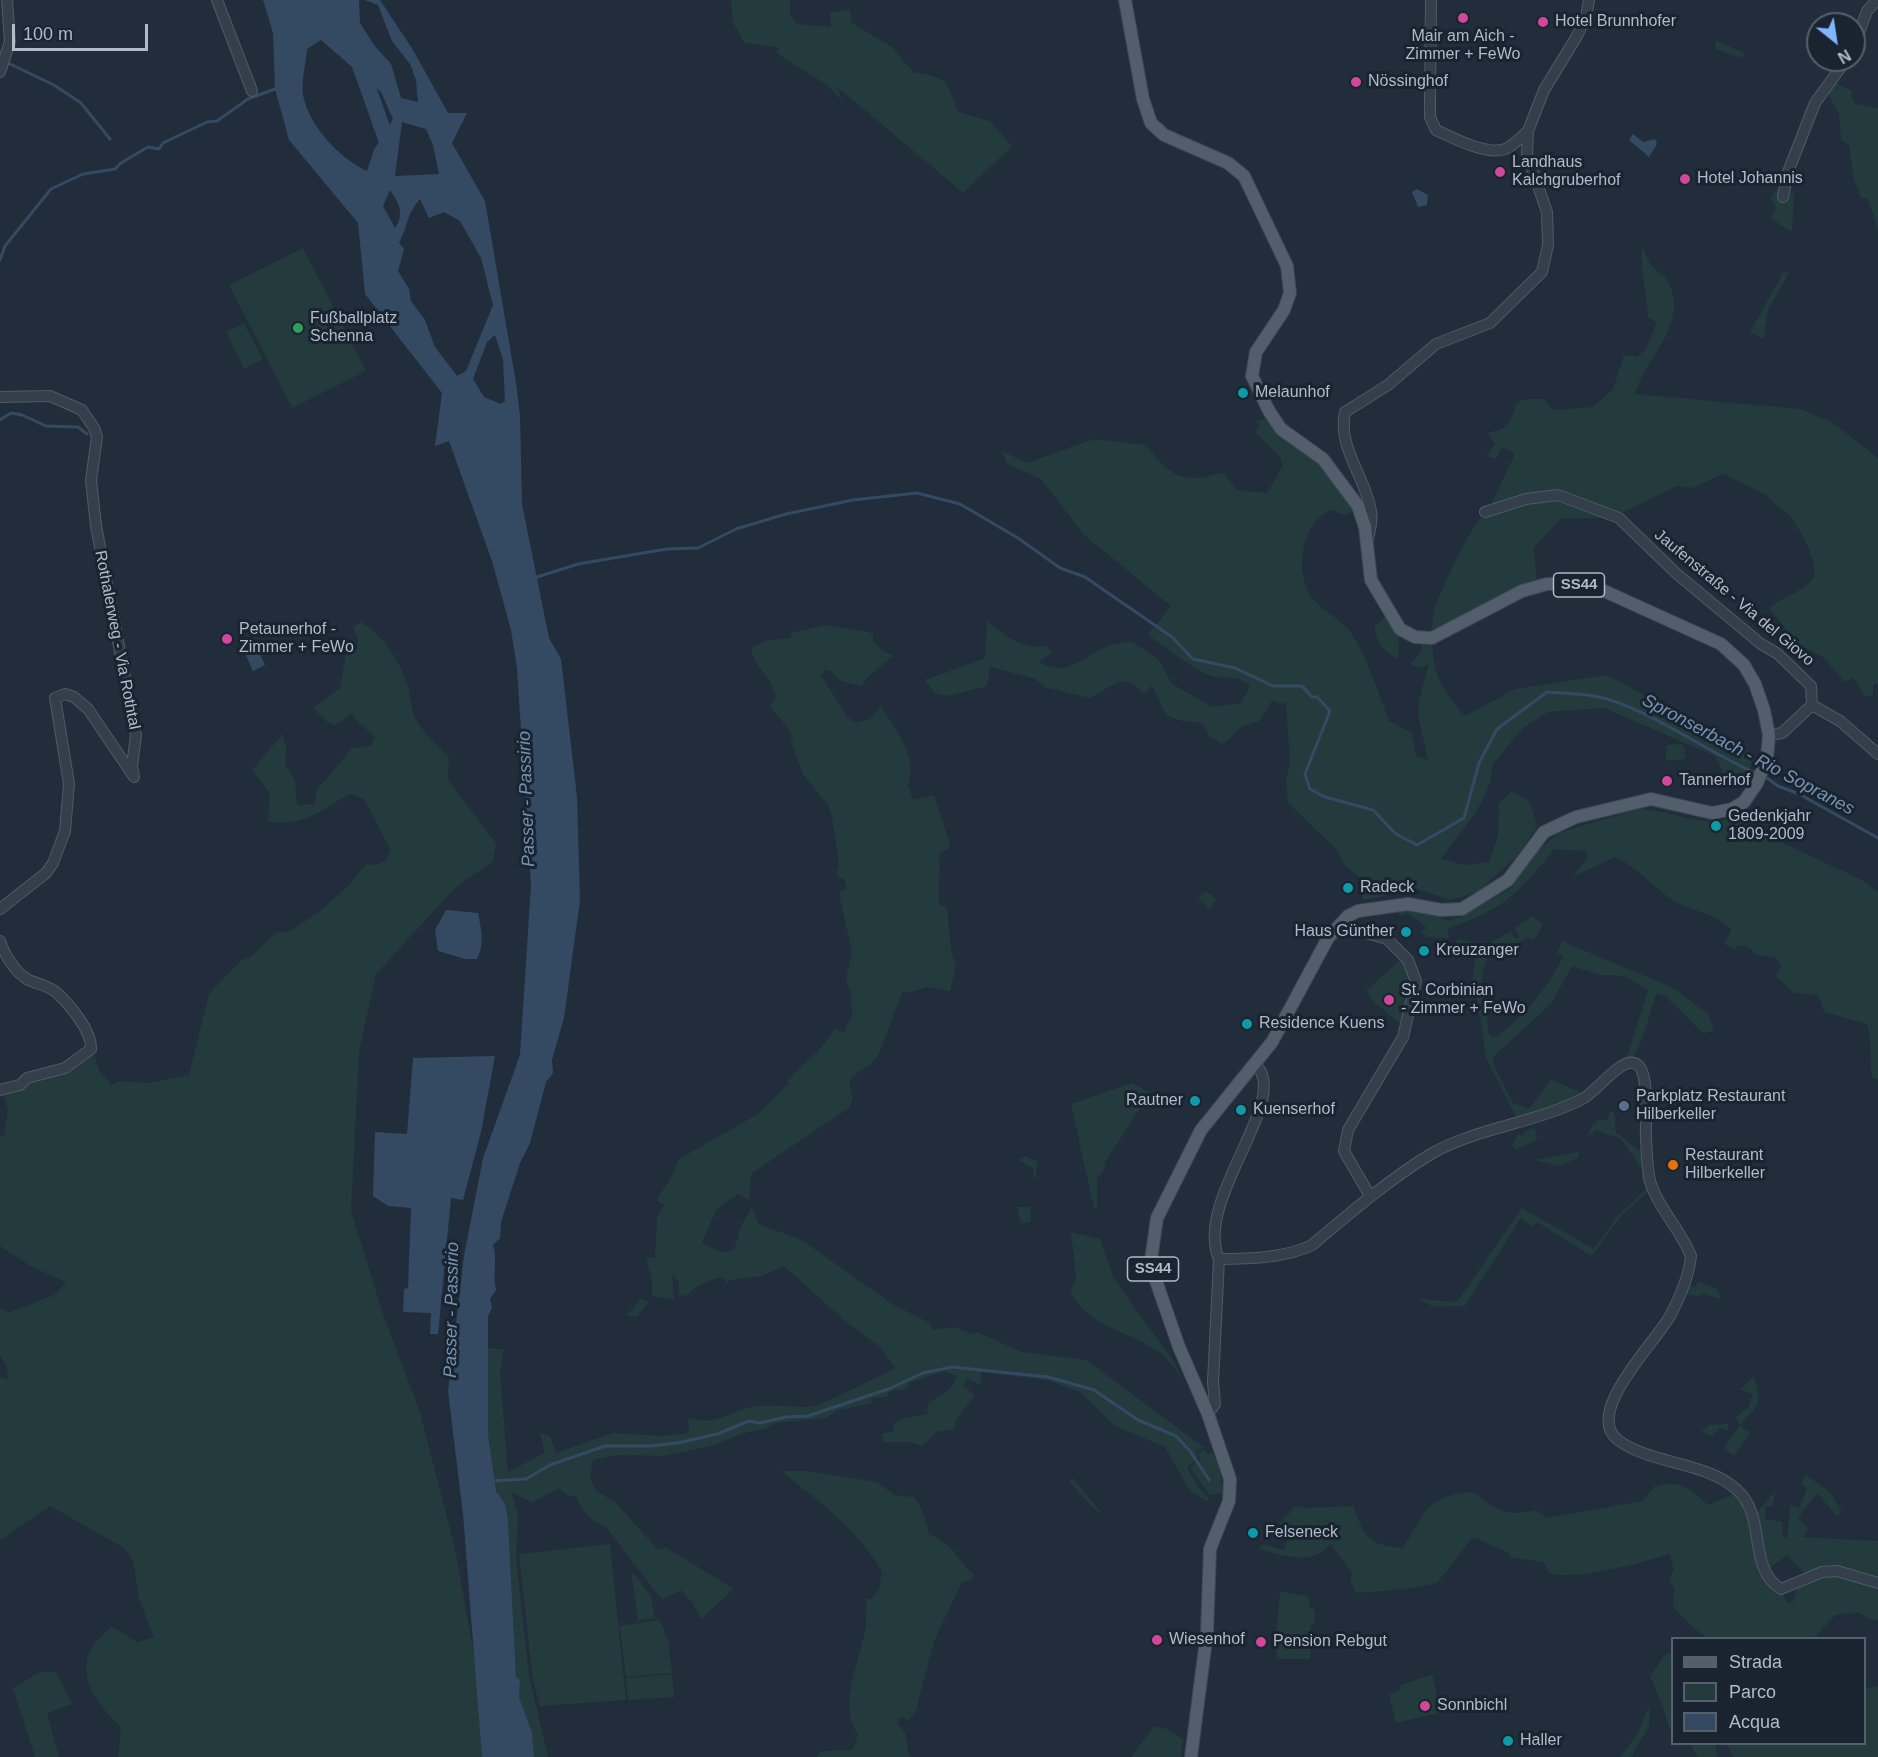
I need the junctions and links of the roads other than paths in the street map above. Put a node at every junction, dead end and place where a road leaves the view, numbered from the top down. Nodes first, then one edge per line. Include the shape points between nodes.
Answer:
1 (7, 0) edge
2 (217, 0) edge
3 (1125, 0) edge
4 (1431, 0) edge
5 (1589, 0) edge
6 (1876, 0) edge
7 (1866, 14) edge
8 (0, 72) edge
9 (1837, 72) edge
10 (252, 91) dead end
11 (1528, 131) junction
12 (1783, 197) dead end
13 (0, 398) edge
14 (1485, 512) dead end
15 (1367, 549) junction
16 (1812, 705) junction
17 (1768, 735) junction
18 (1878, 754) edge
19 (0, 909) edge
20 (1338, 925) junction
21 (0, 941) edge
22 (1256, 1065) junction
23 (0, 1090) edge
24 (1370, 1196) junction
25 (1219, 1259) junction
26 (1208, 1414) junction
27 (1878, 1584) edge
28 (1191, 1757) edge

1 - 8 street via 10,42
2 - 10 street
3 - 15 main road, SS44 via 1151,123 1164,135 1228,163 1244,176 1287,266 1290,293 1256,352 1252,376 1281,429 1323,459 1358,506
4 - 11 street via 1430,117 1436,130 1467,144 1499,150
5 - 11 street via 1577,36 1545,90
6 - 7 street
9 - 12 street via 1815,103 1788,172
11 - 15 street via 1527,154 1547,212 1548,245 1542,272 1490,323 1436,344 1388,385 1345,412 1343,424 1349,450 1371,511
13 - 19 street, Rothalerweg - Via Rothtal via 50,396 82,410 94,428 97,437 91,480 96,526 136,735 134,777 82,703 65,694 55,698 69,784 65,831 46,873
14 - 16 street, Jaufenstraße - Via del Giovo via 1526,499 1558,495 1619,518 1677,574 1778,654 1811,686
15 - 17 main road, SS44 via 1368,569 1380,598 1400,629 1415,637 1432,638 1522,591 1560,583 1602,590 1695,630 1720,644 1744,665 1760,696
16 - 17 street via 1782,733
16 - 18 street via 1840,721
17 - 20 main road, SS44 via 1767,758 1757,783 1744,802 1732,808 1712,813 1651,799 1576,817 1544,832 1508,880 1462,909 1392,905 1358,911
20 - 22 main road, SS44
20 - 24 street via 1387,939 1411,966 1416,981 1403,1037 1348,1130 1344,1151
21 - 23 street via 25,978 56,991 91,1043 86,1054 64,1068
22 - 25 street via 1263,1074 1264,1095 1215,1218
22 - 26 main road, SS44 via 1202,1130 1157,1218 1152,1240 1156,1281
24 - 25 street via 1302,1250
24 - 27 street via 1445,1146 1584,1098 1625,1063 1640,1066 1645,1083 1650,1182 1691,1256 1671,1315 1613,1400 1607,1420 1611,1434 1628,1446 1701,1472 1737,1490 1756,1526 1761,1567 1780,1590 1822,1572 1837,1571
25 - 26 street via 1215,1404
26 - 28 main road, SS44 via 1228,1467 1231,1490 1224,1520 1210,1550 1207,1632

